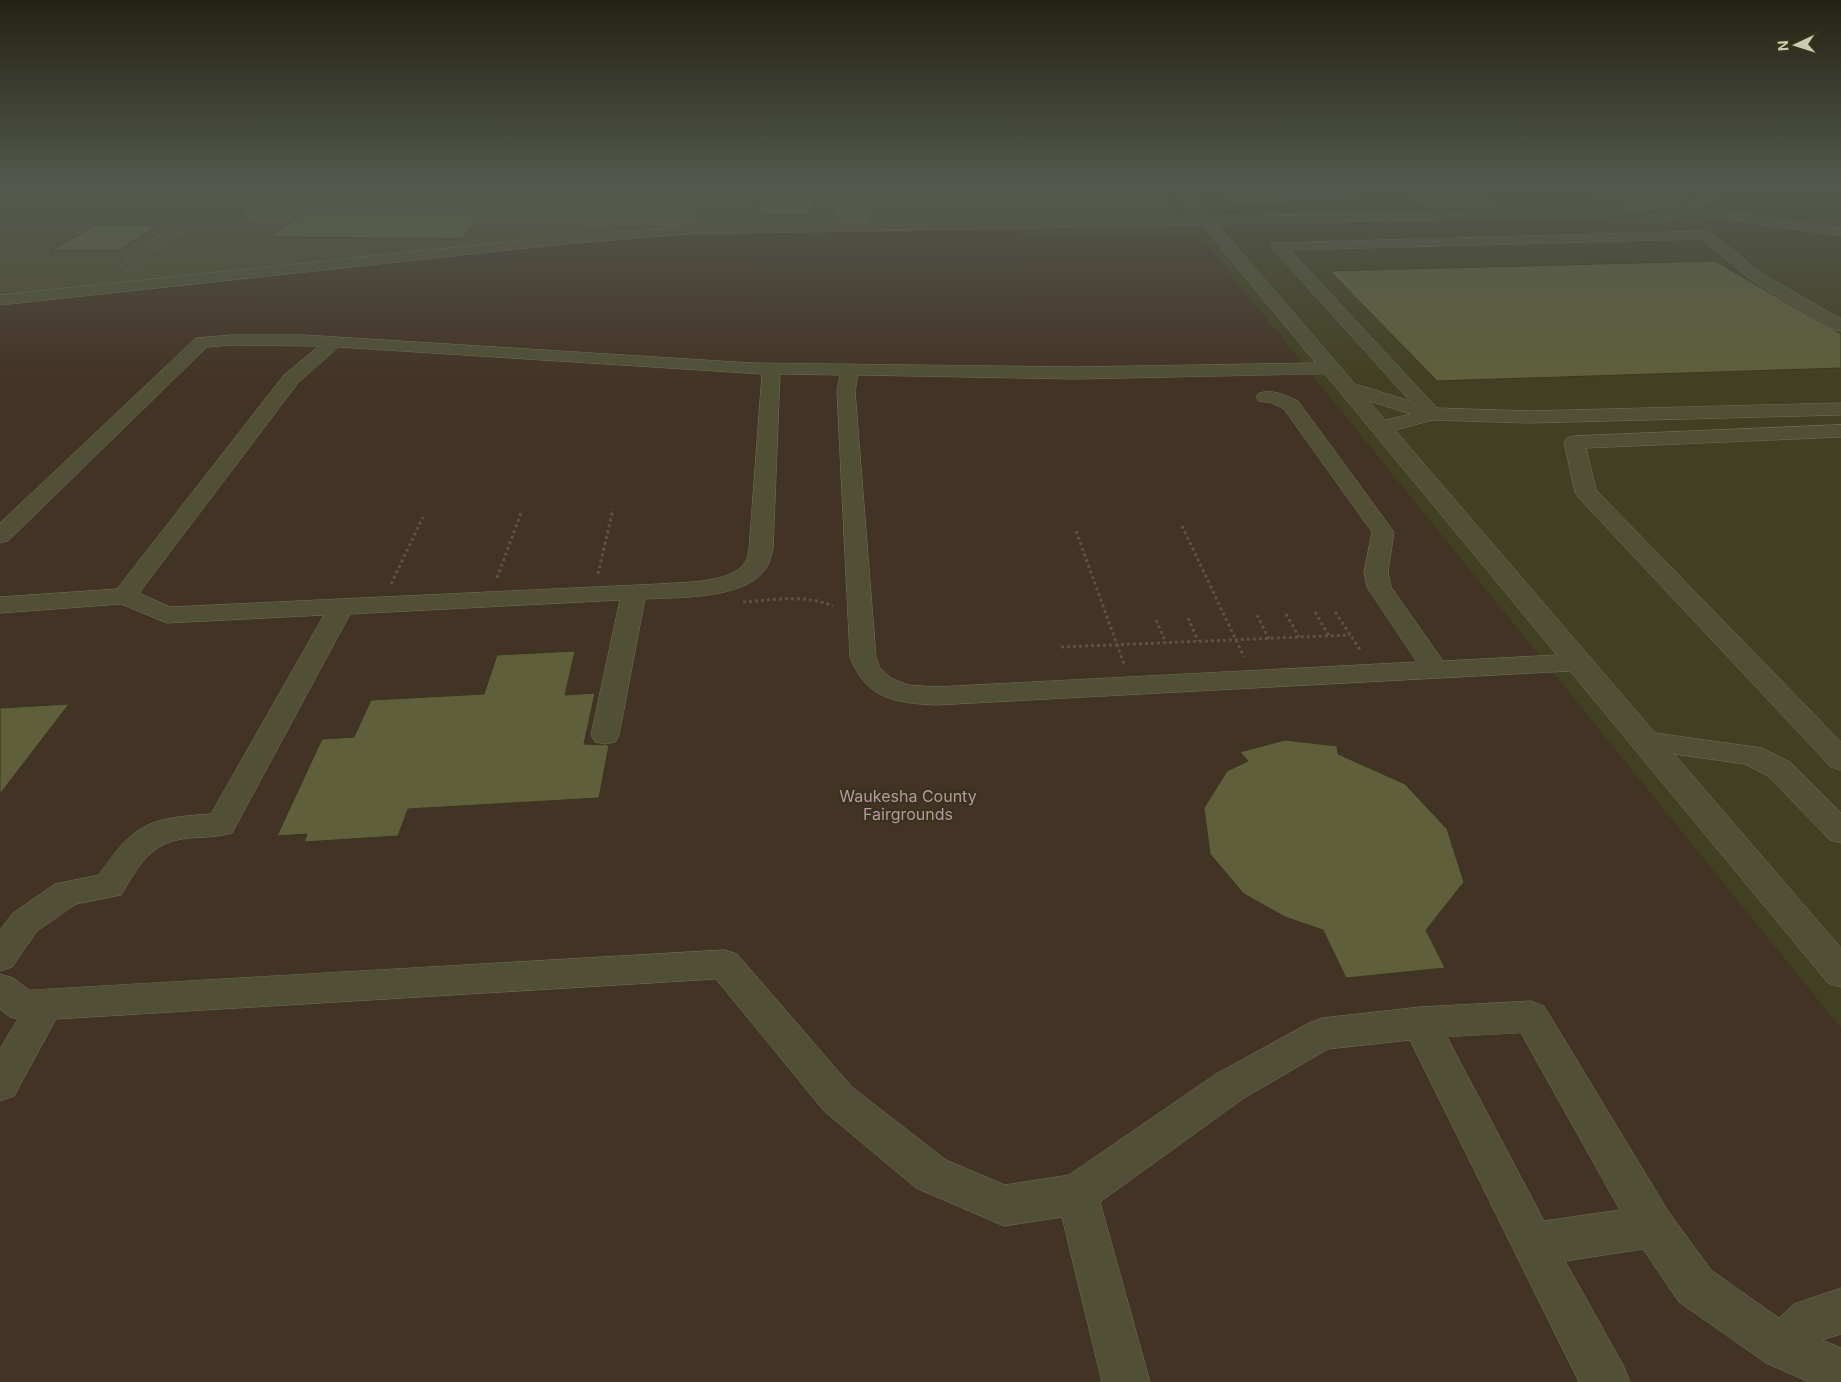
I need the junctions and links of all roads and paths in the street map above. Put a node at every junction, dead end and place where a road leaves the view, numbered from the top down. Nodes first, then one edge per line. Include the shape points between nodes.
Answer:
1 (143, 251) edge
2 (456, 251) edge
3 (1231, 251) edge
4 (1283, 251) edge
5 (1726, 251) edge
6 (147, 265) dead end
7 (178, 265) dead end
8 (129, 267) junction
9 (112, 269) dead end
10 (175, 281) junction
11 (0, 300) edge
12 (1841, 326) edge
13 (335, 342) junction
14 (1329, 368) junction
15 (771, 369) junction
16 (850, 370) junction
17 (1347, 388) junction
18 (1266, 397) dead end
19 (1841, 408) edge
20 (1432, 414) junction
21 (1380, 428) junction
22 (1841, 431) edge
23 (613, 509) dead end
24 (521, 512) dead end
25 (423, 516) dead end
26 (1182, 526) dead end
27 (1076, 531) dead end
28 (0, 536) edge
29 (601, 560) dead end
30 (502, 565) dead end
31 (398, 569) dead end
32 (634, 592) junction
33 (124, 596) junction
34 (742, 602) dead end
35 (0, 604) edge
36 (341, 607) junction
37 (836, 608) dead end
38 (1316, 612) dead end
39 (1335, 612) dead end
40 (1286, 614) dead end
41 (1257, 615) dead end
42 (1188, 618) dead end
43 (1156, 620) dead end
44 (1350, 635) junction
45 (1329, 636) junction
46 (1299, 637) junction
47 (1269, 639) junction
48 (1236, 640) junction
49 (1198, 642) junction
50 (1166, 643) junction
51 (1116, 645) junction
52 (1061, 647) dead end
53 (1364, 656) dead end
54 (1247, 662) dead end
55 (1580, 662) junction
56 (1125, 667) dead end
57 (1436, 670) junction
58 (604, 735) dead end
59 (1646, 741) junction
60 (1841, 760) edge
61 (1841, 832) edge
62 (0, 958) edge
63 (1841, 973) edge
64 (0, 989) edge
65 (46, 1004) junction
66 (1420, 1023) junction
67 (0, 1084) edge
68 (1077, 1194) junction
69 (1653, 1226) junction
70 (1533, 1244) junction
71 (1841, 1311) edge
72 (1782, 1347) junction
73 (1841, 1372) edge
74 (1126, 1382) edge
75 (1606, 1382) edge

1 - 8 street
2 - 10 street
3 - 14 street
4 - 20 street
5 - 12 street via 1758,278
6 - 8 street
7 - 10 street via 181,268
8 - 9 street
10 - 11 street
13 - 15 street
13 - 28 street via 202,342
13 - 33 street via 291,379
14 - 16 street via 1075,373
14 - 17 street
15 - 16 street
15 - 32 street via 760,550 756,565 745,576 711,587
16 - 57 street via 846,391 863,657 868,672 883,685 910,694 936,696
17 - 20 street
17 - 21 street
18 - 57 street via 1291,405 1378,523 1384,538 1375,577
19 - 20 street via 1538,417
20 - 21 street
21 - 55 street
22 - 60 street via 1574,442 1586,492
23 - 29 path
24 - 30 path
25 - 31 path
26 - 48 path
27 - 51 path
32 - 36 street
32 - 58 street
33 - 35 street
33 - 36 street via 167,615
34 - 37 path via 826,601
36 - 62 street via 221,825 153,834 130,855 109,886 67,893 25,922
38 - 45 path
39 - 44 path
40 - 46 path
41 - 47 path
42 - 49 path
43 - 50 path
44 - 45 path
44 - 53 path
45 - 46 path
46 - 47 path
47 - 48 path
48 - 49 path
48 - 54 path
49 - 50 path
50 - 51 path
51 - 52 path
51 - 56 path
55 - 57 street
55 - 59 street
59 - 61 street via 1752,755 1779,769
59 - 63 street
64 - 65 street via 23,1006
65 - 67 street
65 - 68 street via 725,964 838,1099 931,1174 1004,1206
66 - 68 street via 1322,1034 1230,1086
66 - 69 street via 1531,1018
66 - 70 street
68 - 74 street
69 - 70 street
69 - 72 street via 1695,1286
70 - 75 street
71 - 72 street via 1810,1320
72 - 73 street

